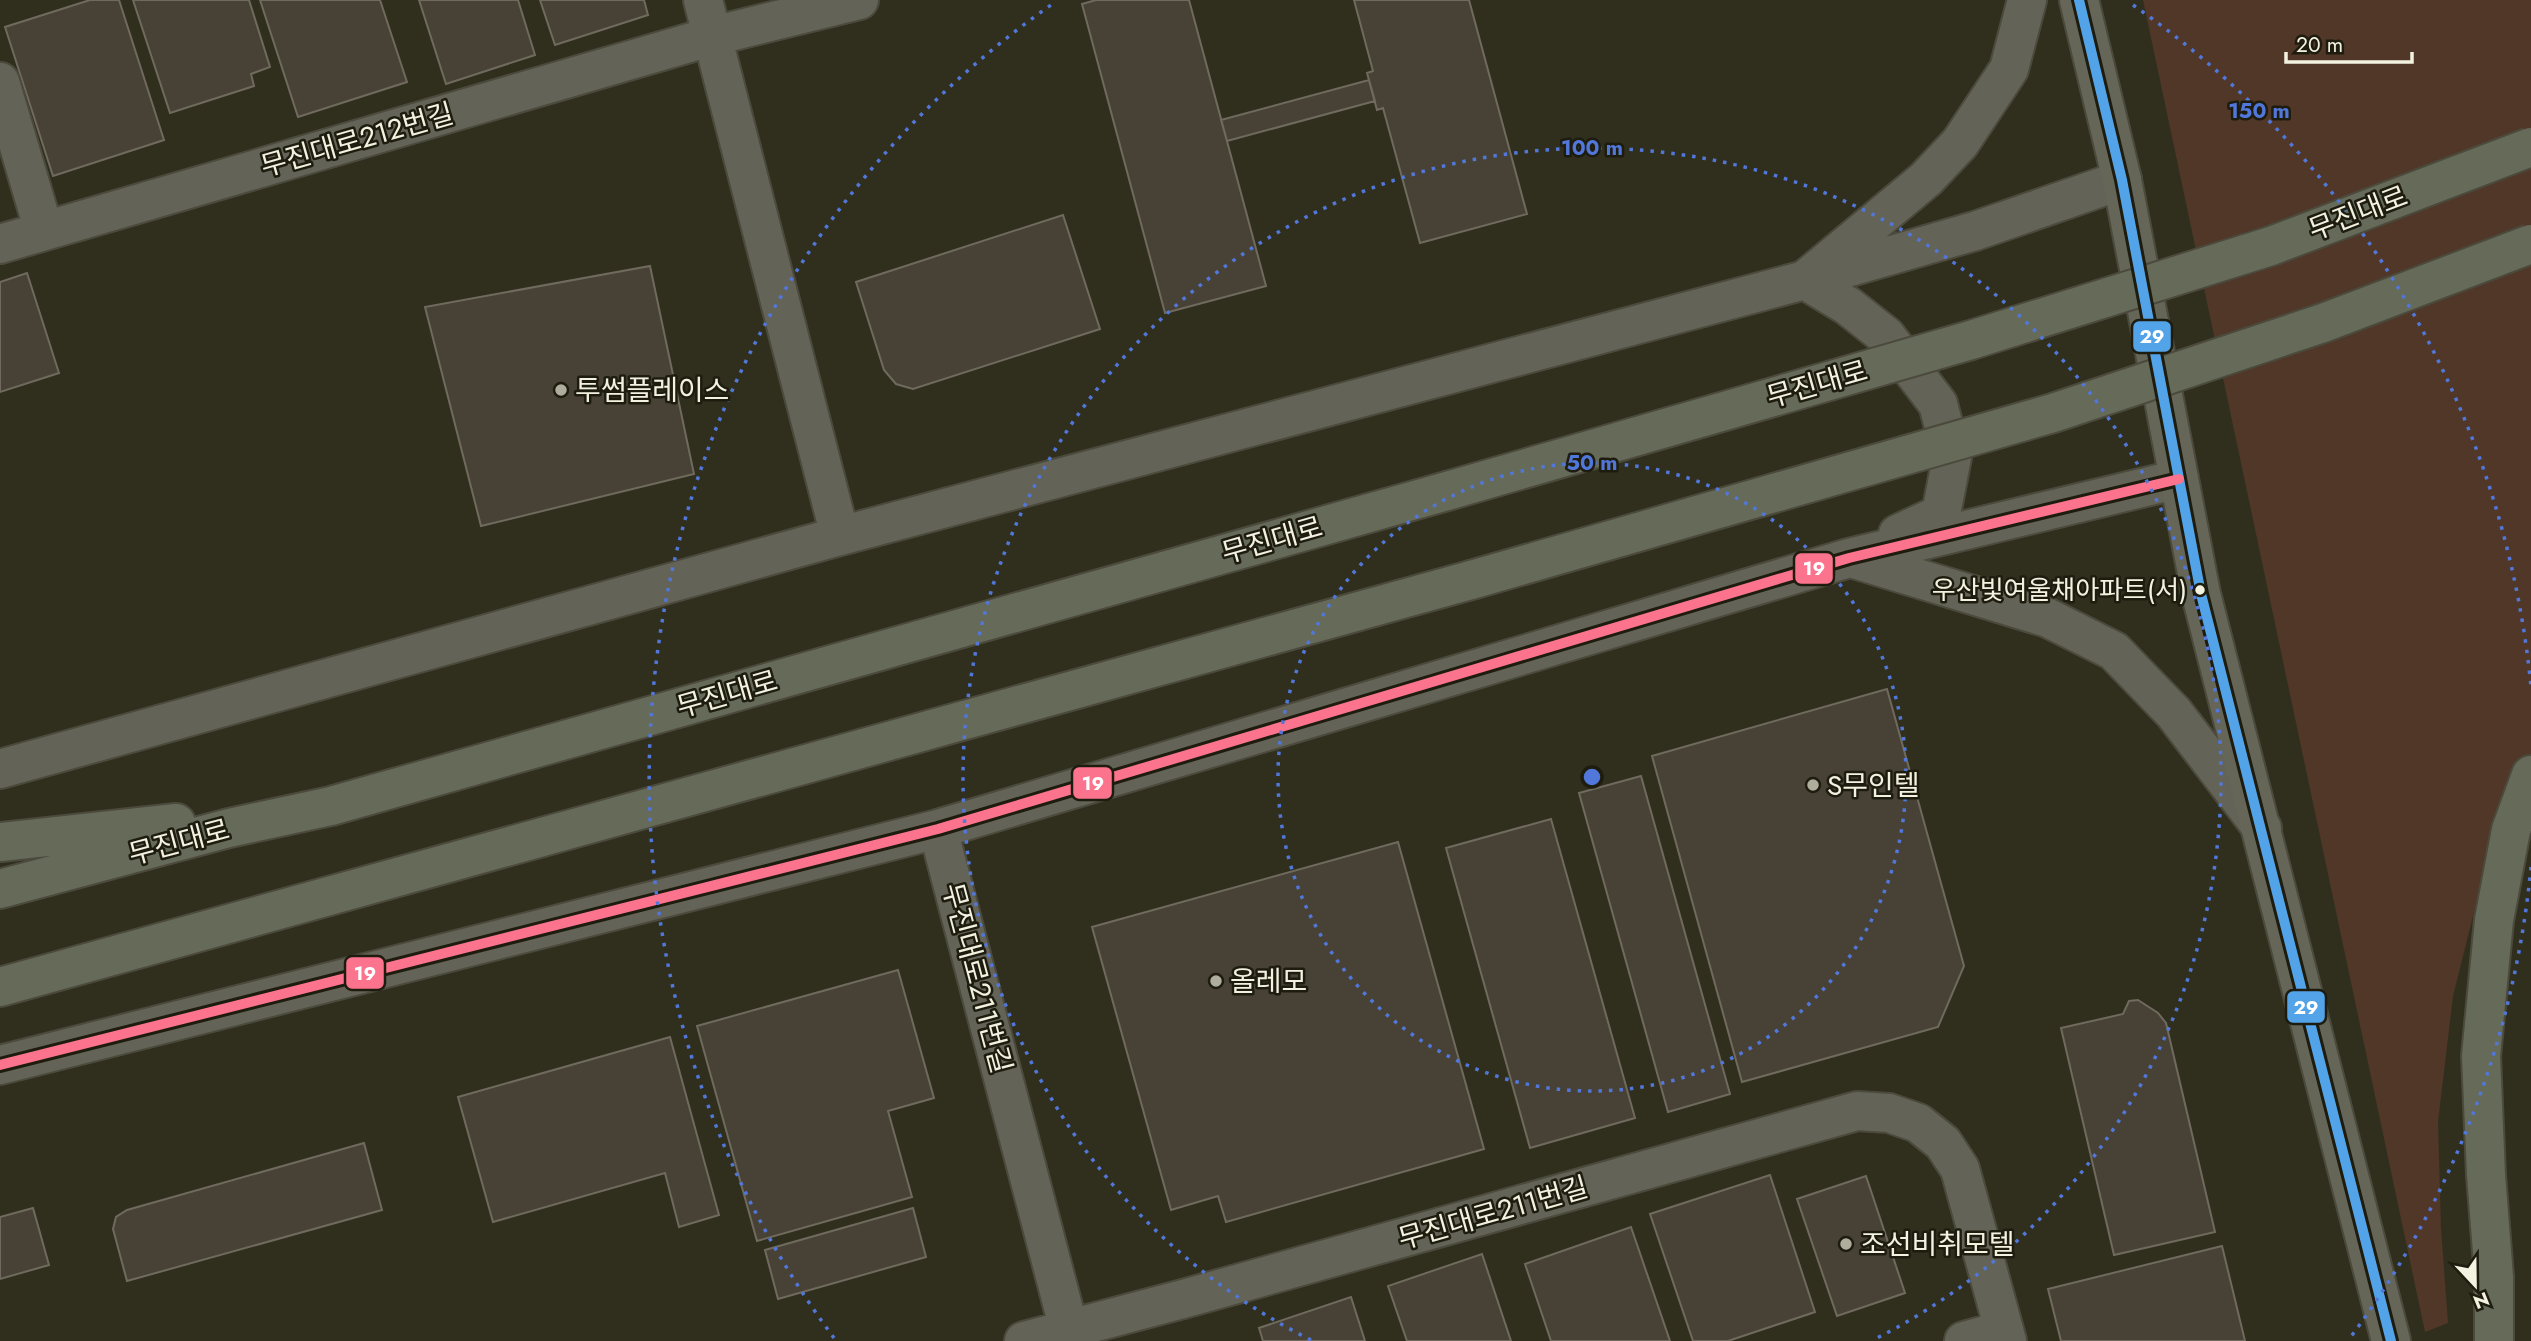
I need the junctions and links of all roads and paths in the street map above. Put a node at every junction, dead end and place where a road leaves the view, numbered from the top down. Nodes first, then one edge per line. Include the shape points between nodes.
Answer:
1 (703, 0) edge
2 (859, 0) edge
3 (2026, 0) edge
4 (2079, 0) edge
5 (713, 36) junction
6 (0, 82) edge
7 (2531, 147) edge
8 (2122, 180) junction
9 (44, 231) junction
10 (0, 244) edge
11 (2531, 244) edge
12 (1805, 280) junction
13 (2179, 478) junction
14 (840, 536) junction
15 (1849, 558) junction
16 (0, 769) edge
17 (2531, 775) edge
18 (331, 806) junction
19 (2262, 828) junction
20 (938, 830) junction
21 (0, 842) edge
22 (0, 890) edge
23 (45, 975) junction
24 (0, 987) edge
25 (0, 998) edge
26 (0, 1065) edge
27 (1070, 1335) edge
28 (2006, 1335) edge
29 (1024, 1341) edge
30 (1964, 1341) edge
31 (2391, 1341) edge
32 (2494, 1341) edge

1 - 5 street
2 - 5 street, 무진대로212번길
3 - 12 street via 2009,69 1959,143 1926,179
4 - 8 main road
5 - 9 street, 무진대로212번길
5 - 14 street
6 - 9 street
7 - 18 highway, 무진대로, bridge via 2271,246 1971,340
8 - 12 street via 1975,231
8 - 13 main road
9 - 10 street, 무진대로212번길
11 - 23 highway, bridge via 2323,323 2053,413 1471,580
12 - 14 street
12 - 15 street via 1886,336 1938,404 1952,457 1941,514
13 - 15 street
13 - 19 main road via 2201,594
14 - 16 street
15 - 19 street via 2048,618 2114,652 2174,713
15 - 20 street
17 - 32 highway via 2511,830 2494,920 2481,1056
18 - 21 highway
18 - 22 highway, 무진대로 via 229,828
19 - 31 main road
20 - 26 street
20 - 27 street, 무진대로211번길
23 - 24 highway
23 - 25 highway
27 - 28 street, 무진대로211번길 via 1857,1111 1889,1113 1918,1124 1943,1143 1960,1169
27 - 29 street
28 - 30 street

